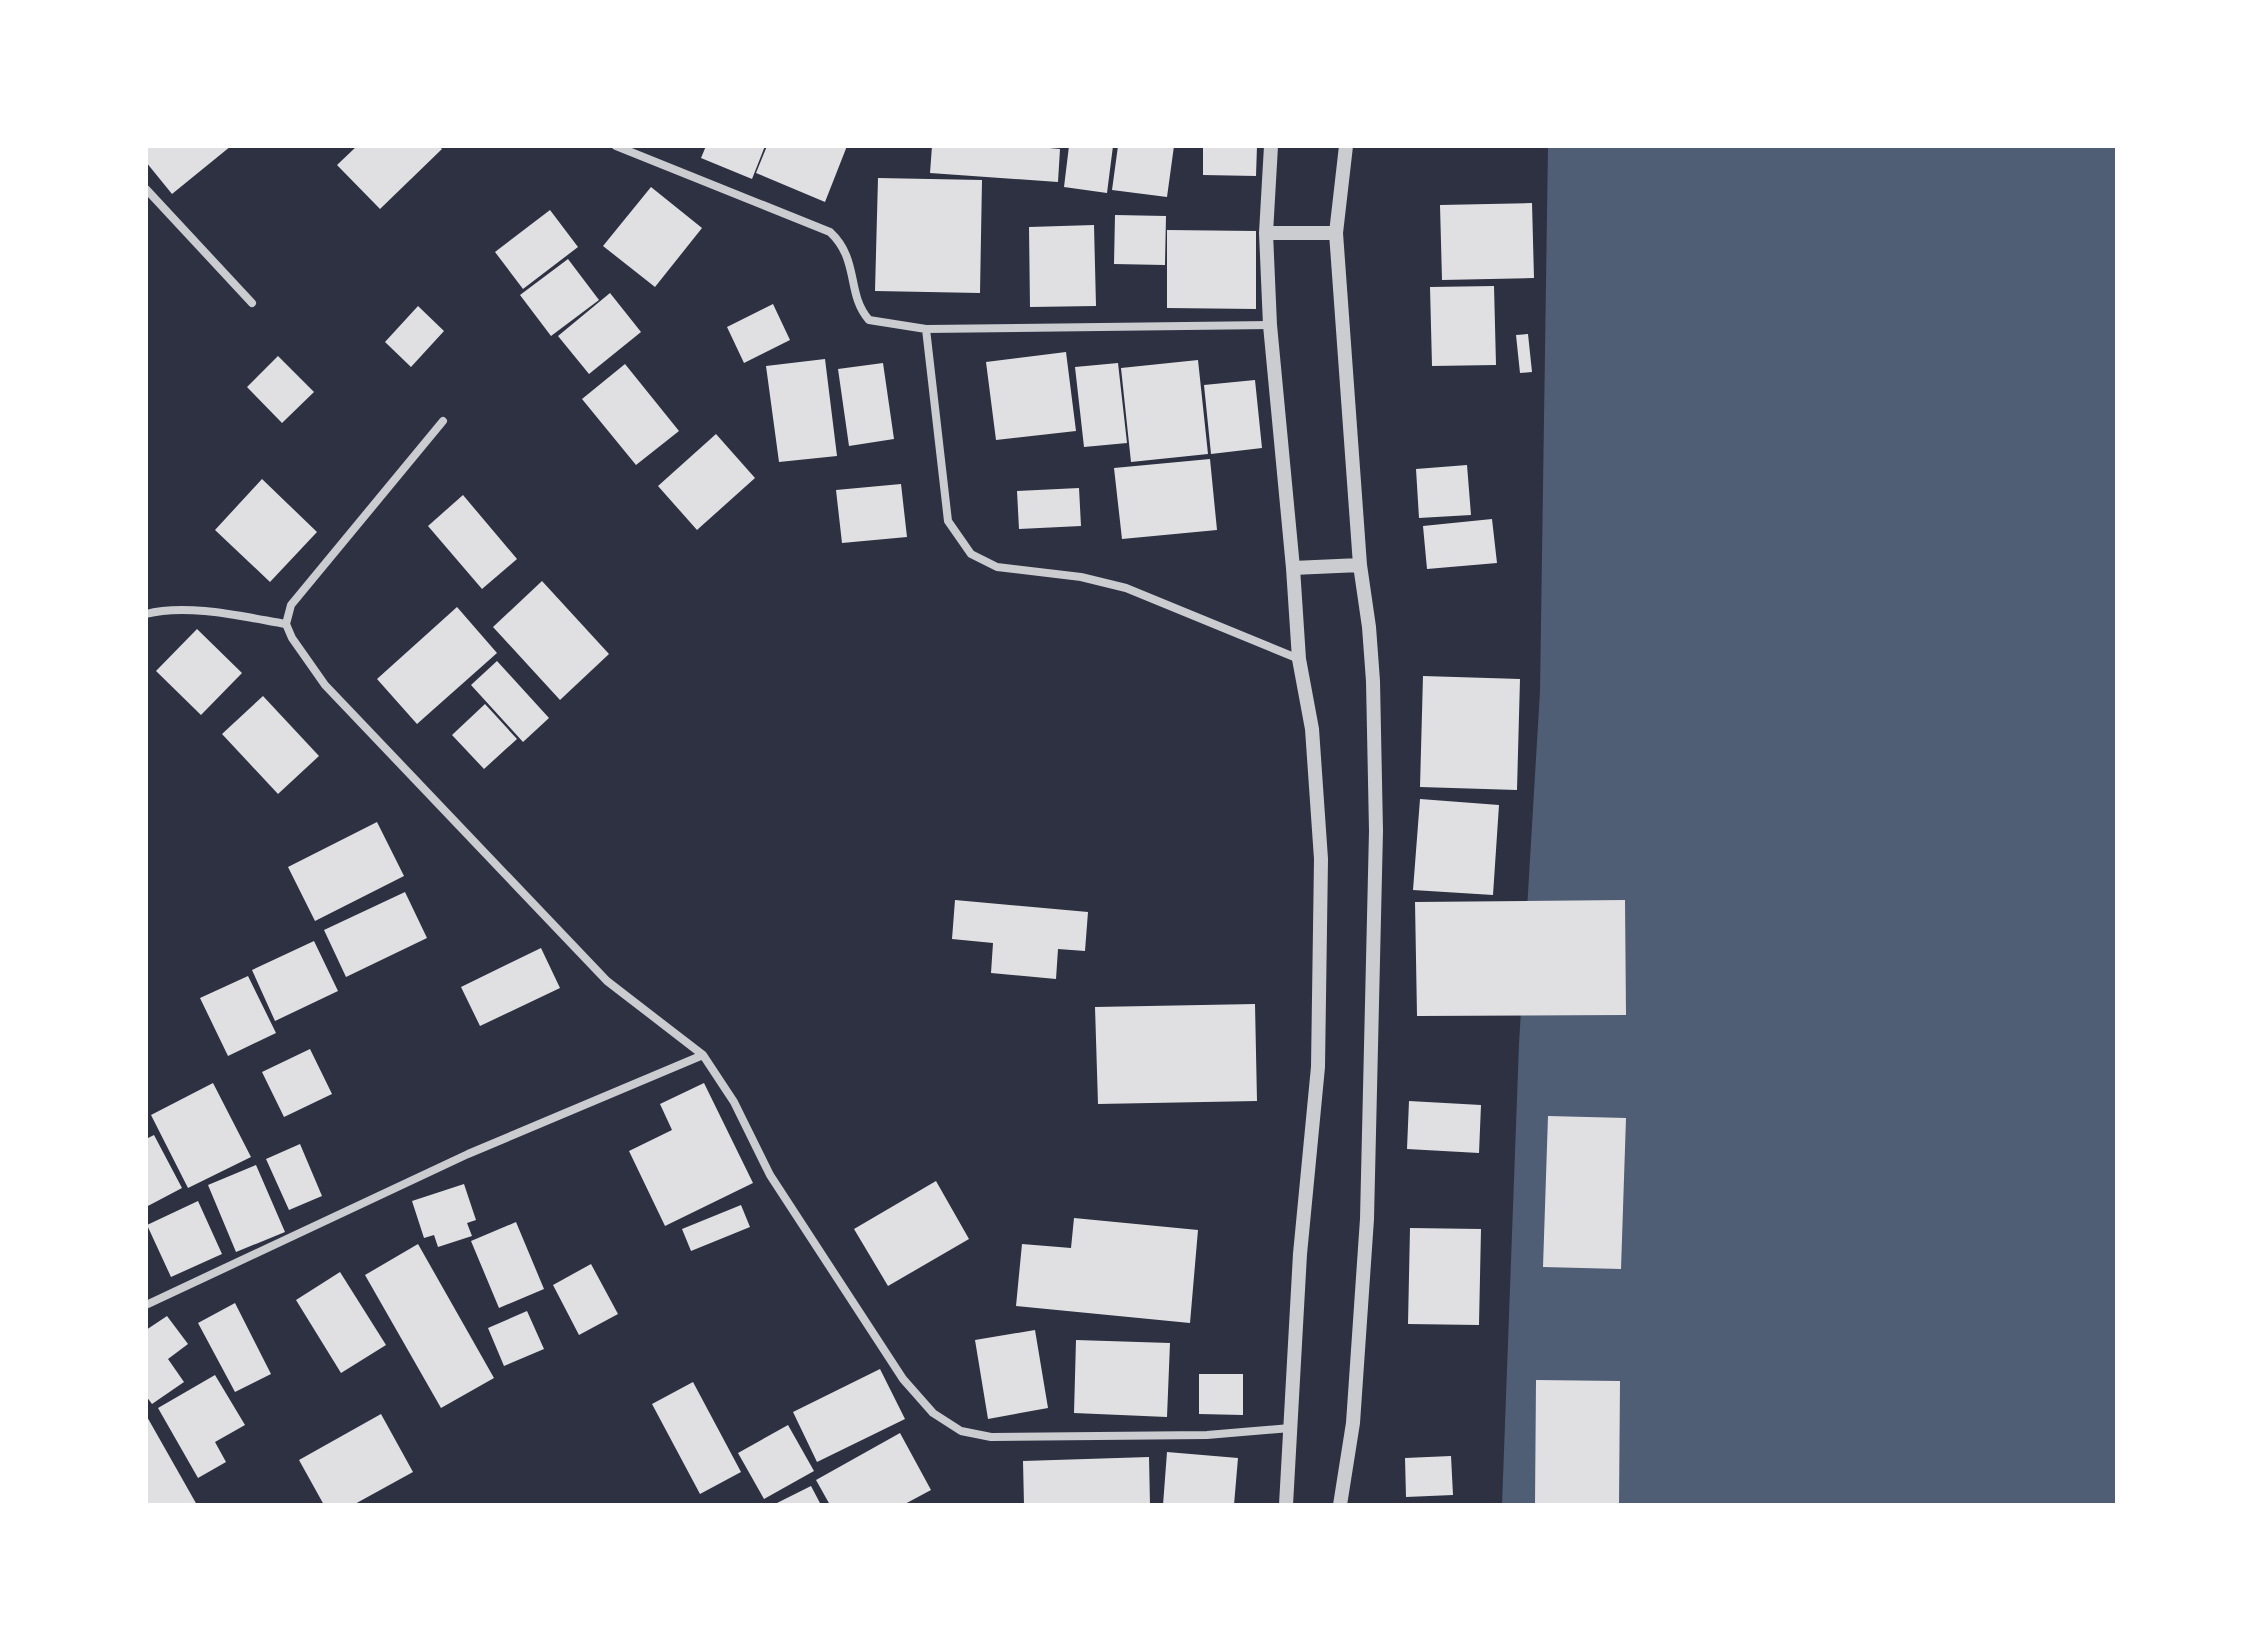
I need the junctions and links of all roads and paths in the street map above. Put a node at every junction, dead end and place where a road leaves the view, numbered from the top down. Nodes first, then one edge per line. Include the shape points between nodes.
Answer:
1 (616, 146) edge
2 (1271, 146) edge
3 (1346, 146) edge
4 (146, 189) edge
5 (1266, 233) junction
6 (1336, 233) junction
7 (252, 303) dead end
8 (1270, 325) junction
9 (926, 329) junction
10 (443, 421) dead end
11 (1360, 565) junction
12 (1293, 568) junction
13 (146, 614) edge
14 (286, 624) junction
15 (1299, 659) junction
16 (703, 1055) junction
17 (146, 1305) edge
18 (1290, 1428) junction
19 (1286, 1505) edge
20 (1340, 1505) edge

1 - 9 street via 830,232 843,244 861,310 869,320
2 - 5 street
3 - 6 street
4 - 7 street
5 - 6 street
5 - 8 street
6 - 11 street
8 - 9 street
8 - 12 street
9 - 15 street via 948,521 971,554 997,567 1126,588
10 - 14 street via 291,605
11 - 12 street
11 - 20 street via 1373,681 1376,847 1367,1219 1353,1423
12 - 15 street
13 - 14 street via 200,612
14 - 16 street via 325,685 607,981
15 - 18 street via 1312,729 1321,859 1318,1067
16 - 17 street via 468,1154
16 - 18 street via 778,1187 903,1379 933,1413 961,1431 991,1437 1207,1435
18 - 19 street

